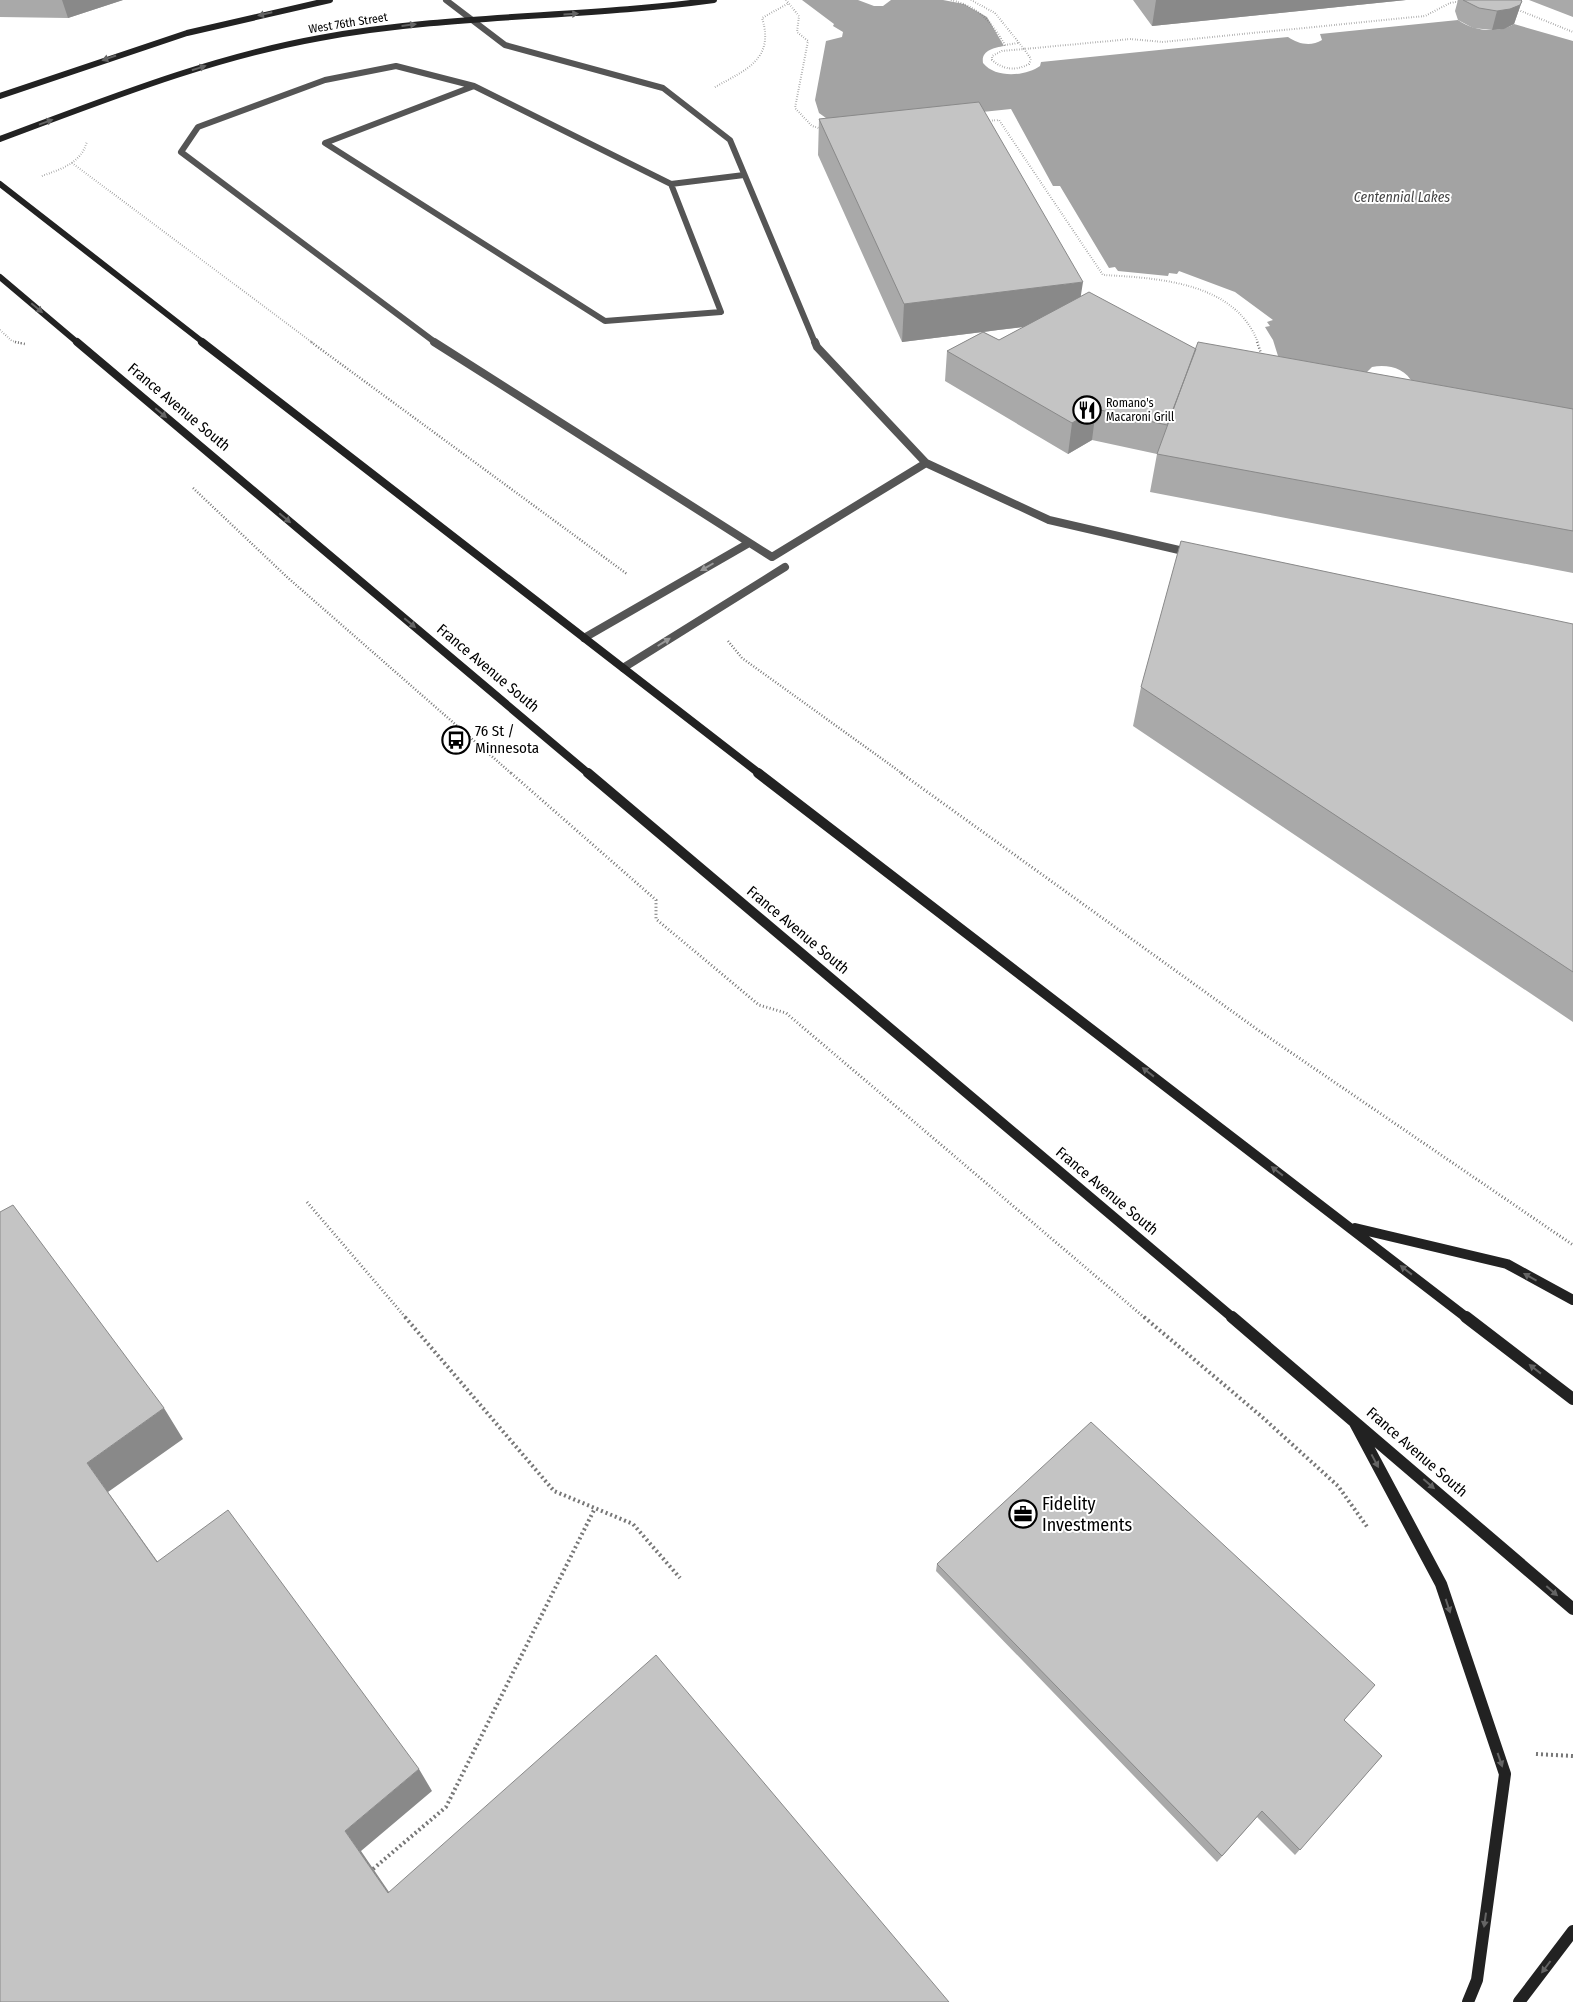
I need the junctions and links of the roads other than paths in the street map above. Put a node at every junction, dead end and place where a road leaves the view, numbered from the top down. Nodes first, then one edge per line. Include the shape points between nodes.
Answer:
1 (330, 0) edge
2 (446, 0) edge
3 (713, 0) edge
4 (473, 20) junction
5 (474, 86) junction
6 (0, 96) edge
7 (0, 139) edge
8 (744, 175) junction
9 (0, 184) edge
10 (670, 184) junction
11 (0, 277) edge
12 (926, 463) junction
13 (749, 543) junction
14 (1204, 555) edge
15 (785, 567) dead end
16 (584, 638) junction
17 (623, 668) junction
18 (1351, 1227) junction
19 (1573, 1300) edge
20 (1573, 1399) edge
21 (1352, 1418) junction
22 (1573, 1609) edge
23 (1573, 1931) edge
24 (1468, 2002) edge
25 (1519, 2002) edge

1 -> 6 main road, West 76th Street via 187,33
2 - 4 lane
4 -> 3 main road, West 76th Street via 588,13
7 -> 4 main road, West 76th Street via 174,77 265,49 374,29
4 - 8 lane via 505,45 663,88 730,140
5 - 10 lane
5 - 10 lane via 325,143 605,321 721,312
5 - 13 lane via 396,66 325,80 198,127 181,152 441,347
8 - 10 lane
8 - 12 lane via 817,347
9 - 16 main road
11 -> 21 main road, France Avenue South
12 - 13 lane via 772,557
12 - 14 lane via 1049,520
13 -> 16 lane
17 -> 15 lane
16 - 17 main road
18 -> 17 main road
19 -> 18 main road via 1507,1264
20 -> 18 main road
21 -> 22 main road, France Avenue South
21 -> 24 main road via 1441,1584 1505,1774 1477,1980
23 -> 25 main road

